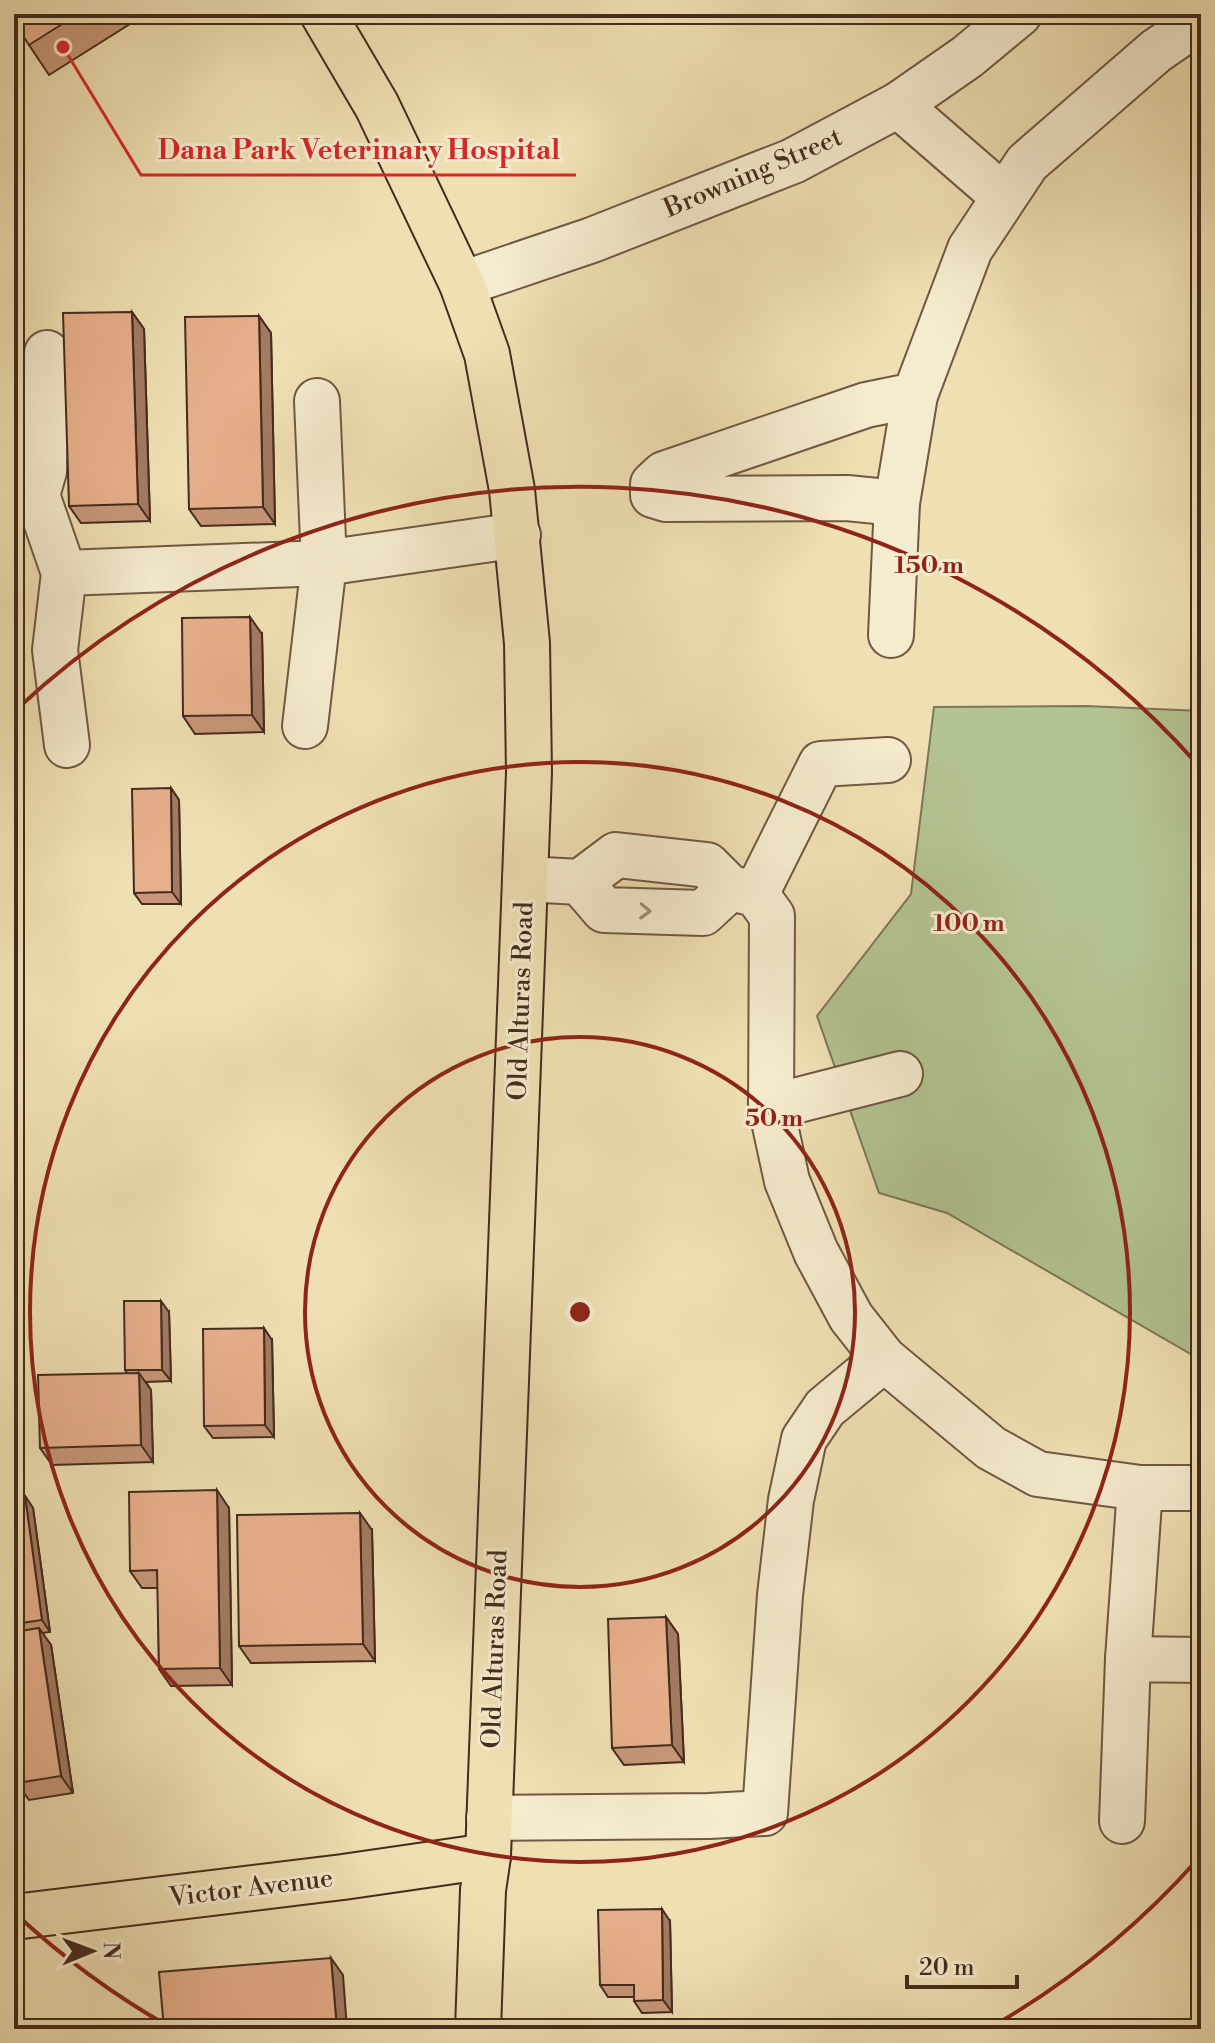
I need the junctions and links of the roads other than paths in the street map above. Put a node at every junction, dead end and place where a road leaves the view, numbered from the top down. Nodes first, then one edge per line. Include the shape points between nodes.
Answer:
1 (323, 14) edge
2 (1019, 14) edge
3 (1201, 20) edge
4 (898, 105) junction
5 (1004, 197) junction
6 (462, 284) junction
7 (47, 353) dead end
8 (915, 395) junction
9 (317, 401) dead end
10 (26, 496) edge
11 (897, 503) junction
12 (518, 535) junction
13 (324, 563) junction
14 (64, 573) junction
15 (891, 635) dead end
16 (305, 726) dead end
17 (67, 745) dead end
18 (888, 760) dead end
19 (525, 879) junction
20 (743, 891) junction
21 (900, 1074) dead end
22 (771, 1107) junction
23 (884, 1359) junction
24 (1140, 1488) junction
25 (1201, 1488) edge
26 (1128, 1659) junction
27 (1201, 1660) edge
28 (1122, 1821) dead end
29 (489, 1837) junction
30 (14, 1917) edge
31 (478, 2029) edge

1 - 6 main road, Old Alturas Road via 377,106
2 - 4 street, Browning Street
3 - 5 street via 1156,51 1027,163
4 - 5 street
4 - 6 street, Browning Street via 793,161 592,240
5 - 8 street via 970,249
6 - 12 main road, Old Alturas Road via 487,354
7 - 10 street via 44,471
8 - 11 street
8 - 11 street via 794,427 664,474 653,484 653,495 666,499 847,498
9 - 13 street
10 - 14 street
11 - 15 street
12 - 13 street
12 - 19 main road, Old Alturas Road via 529,690
13 - 14 street
13 - 16 street
14 - 17 street via 55,650
18 - 20 street via 821,764
19 - 20 street via 580,882 604,910 703,913
19 - 29 main road, Old Alturas Road
20 - 22 street via 772,916
21 - 22 street
22 - 23 street via 787,1181 816,1252 851,1317
23 - 24 street via 991,1448 1038,1474
23 - 29 street via 825,1408 804,1439 780,1595 765,1813
24 - 25 street
24 - 26 street
26 - 27 street
26 - 28 street
29 - 30 main road, Victor Avenue via 343,1877
29 - 31 main road, Old Alturas Road

